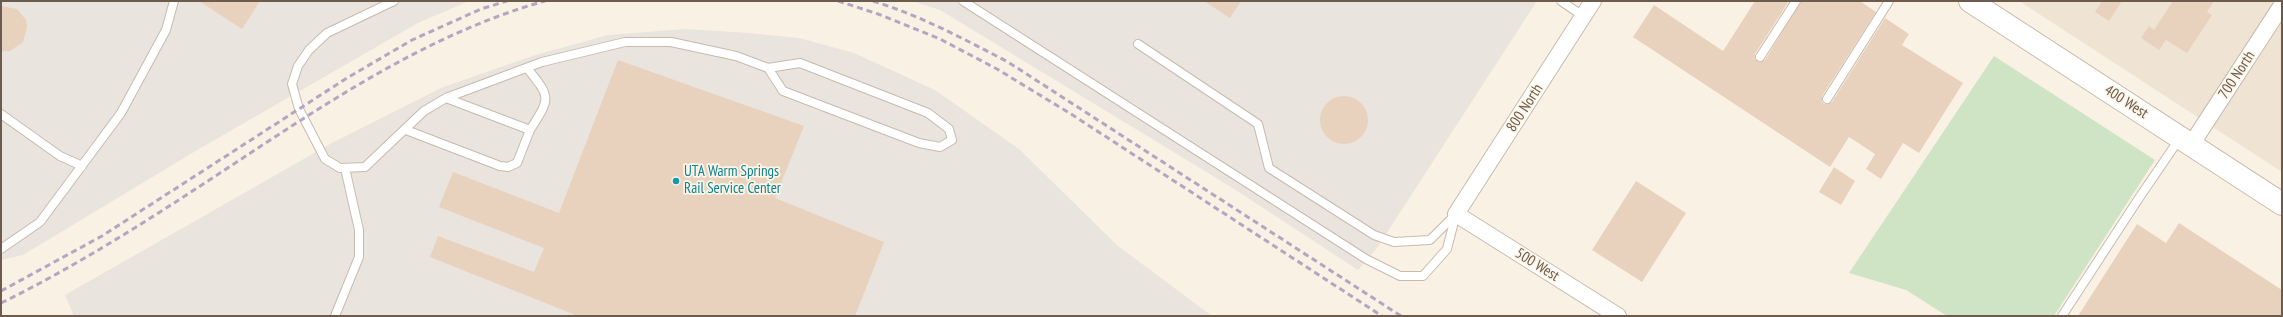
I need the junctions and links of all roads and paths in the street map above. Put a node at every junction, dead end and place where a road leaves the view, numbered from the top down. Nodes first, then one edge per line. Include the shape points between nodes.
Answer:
1 (174, 1) edge
2 (394, 1) edge
3 (963, 1) edge
4 (1561, 1) edge
5 (1593, 1) edge
6 (1796, 1) edge
7 (1890, 1) edge
8 (1970, 1) edge
9 (2282, 6) edge
10 (1583, 16) junction
11 (1138, 44) dead end
12 (1760, 57) dead end
13 (527, 68) junction
14 (768, 68) junction
15 (446, 98) junction
16 (1827, 99) dead end
17 (1, 114) edge
18 (406, 130) junction
19 (530, 130) junction
20 (2186, 141) junction
21 (82, 166) junction
22 (345, 168) junction
23 (2282, 204) edge
24 (1456, 214) junction
25 (1, 249) edge
26 (335, 316) edge
27 (1618, 316) edge
28 (2062, 316) edge

1 - 21 lane via 166,30 121,113
2 - 22 lane via 327,34 309,50 298,66 292,84 298,109 325,159 340,168
3 - 24 lane via 1366,259 1400,276 1423,276 1447,249
4 - 10 lane
5 - 10 street, 800 North
6 - 12 lane
7 - 16 lane
8 - 20 street, 400 West
9 - 20 street, 700 North
10 - 24 street, 800 North
11 - 24 lane via 1258,124 1269,168 1374,235 1394,242 1430,240
13 - 14 lane via 625,42 671,42 736,56
13 - 15 lane
13 - 19 lane via 545,91 546,100
14 - 14 lane via 800,63 914,107 928,113 949,129 952,140 940,147 919,143 783,91
15 - 18 lane via 424,111
15 - 19 lane
17 - 21 lane via 60,156
18 - 19 lane via 508,167 516,163
18 - 22 lane via 365,167
20 - 23 street, 400 West
20 - 28 lane via 2139,198
21 - 25 lane via 40,222
22 - 26 lane via 359,230 359,257
24 - 27 street, 500 West

